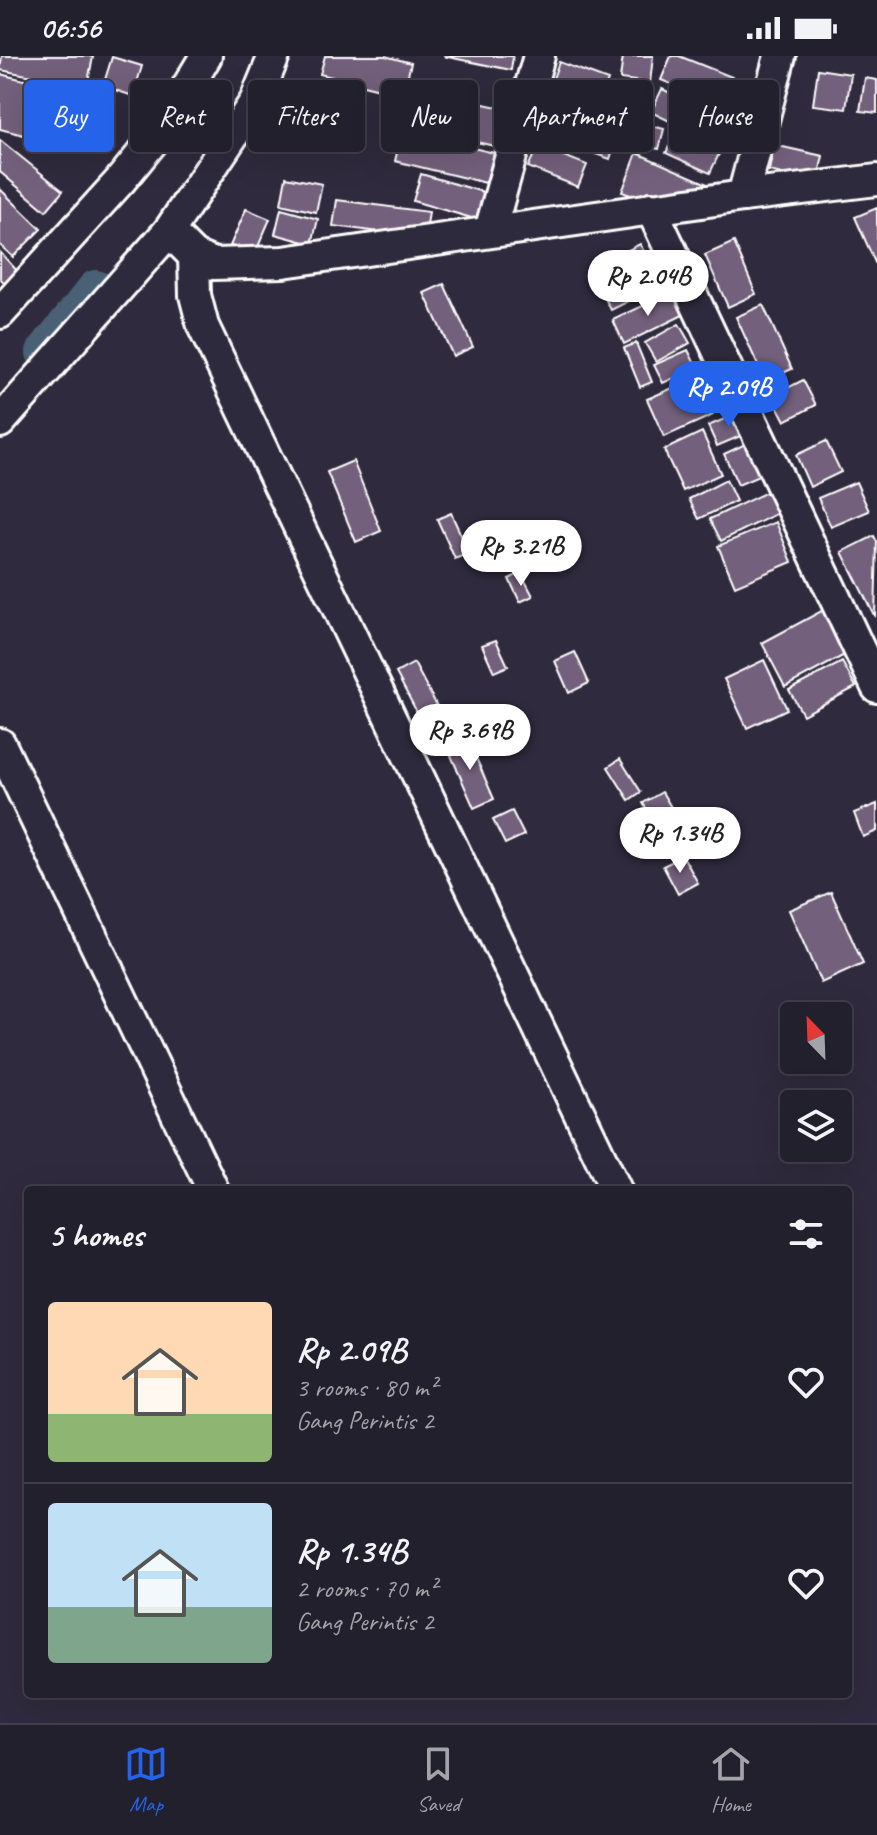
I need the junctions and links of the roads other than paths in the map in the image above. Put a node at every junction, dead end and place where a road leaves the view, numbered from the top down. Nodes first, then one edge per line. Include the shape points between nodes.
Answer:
1 (206, 56) edge
2 (274, 56) edge
3 (539, 56) edge
4 (780, 56) edge
5 (877, 180) edge
6 (743, 196) junction
7 (651, 208) junction
8 (169, 231) junction
9 (490, 231) junction
10 (194, 256) junction
11 (0, 313) edge
12 (0, 422) edge
13 (877, 687) edge
14 (0, 744) edge
15 (211, 1186) edge
16 (614, 1186) edge

1 - 11 street via 161,131
2 - 8 street via 255,102
3 - 9 street
4 - 6 street
5 - 6 street
6 - 7 street
7 - 9 street
7 - 13 street
8 - 10 street
8 - 12 street
9 - 10 street via 283,262 214,264
10 - 16 street via 203,326
14 - 15 street

